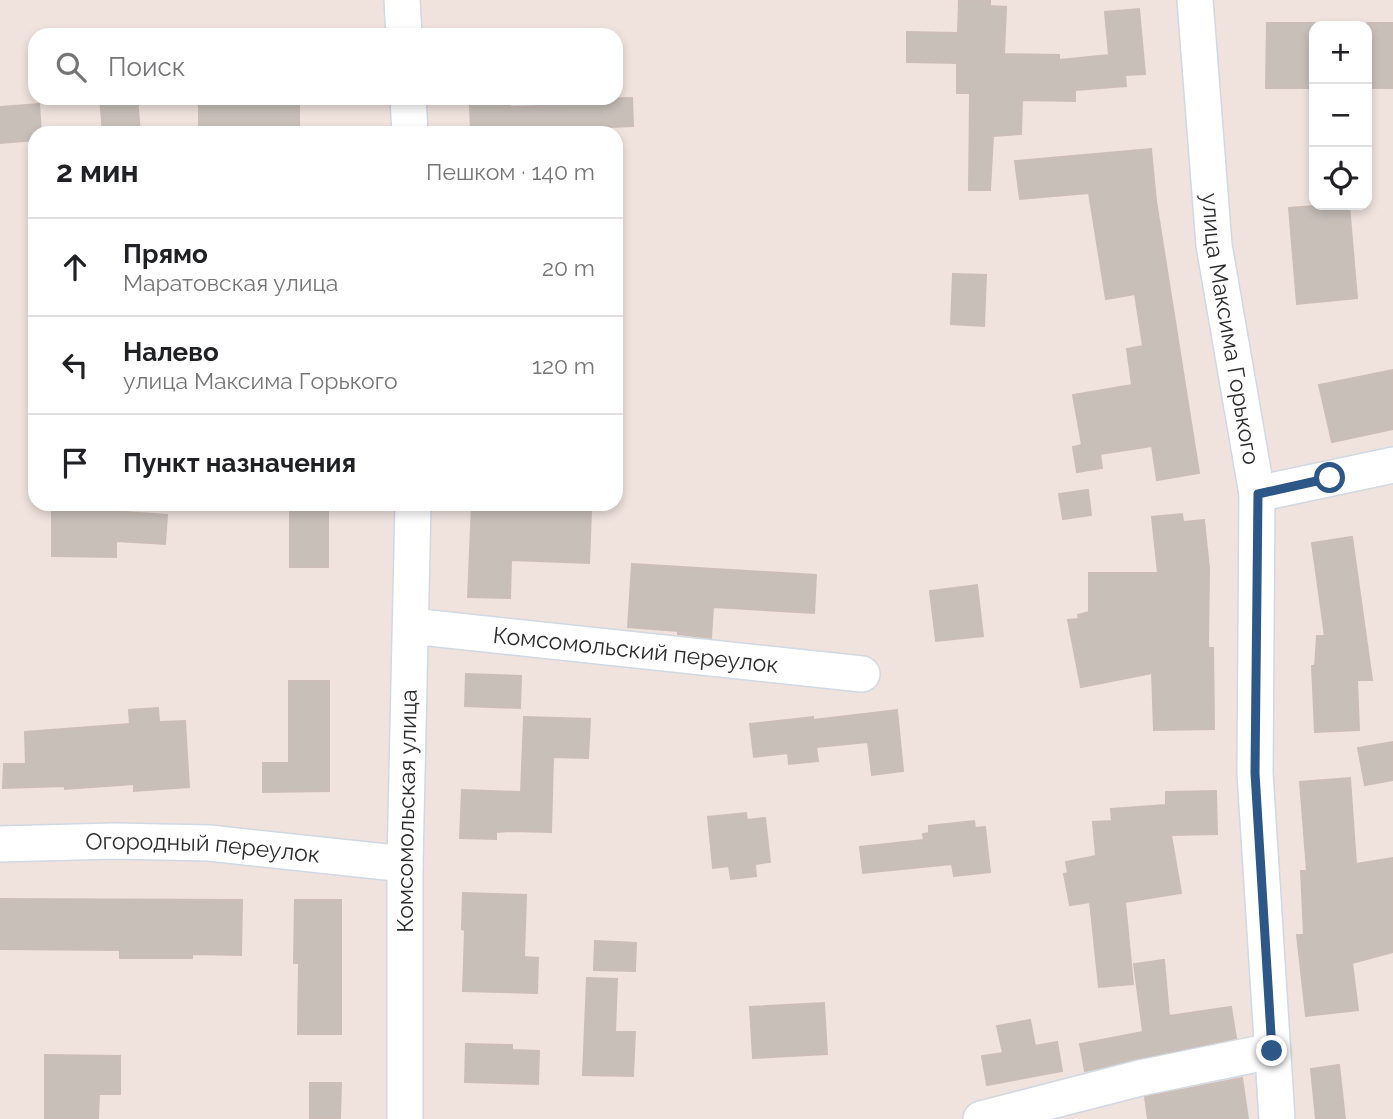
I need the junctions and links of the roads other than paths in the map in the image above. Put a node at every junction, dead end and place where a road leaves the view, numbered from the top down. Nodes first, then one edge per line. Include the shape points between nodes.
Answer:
1 (402, 0) edge
2 (1195, 0) edge
3 (404, 28) edge
4 (408, 105) edge
5 (410, 126) edge
6 (1393, 465) edge
7 (1258, 494) junction
8 (413, 511) edge
9 (411, 626) junction
10 (862, 674) dead end
11 (0, 844) edge
12 (405, 864) junction
13 (1272, 1051) junction
14 (405, 1119) edge
15 (981, 1119) edge
16 (1277, 1119) edge

1 - 3 street
2 - 7 street, улица Максима Горького via 1214,245
4 - 5 street
6 - 7 street
7 - 13 street, улица Максима Горького via 1255,773
8 - 9 street, Комсомольская улица
9 - 10 street, Комсомольский переулок
9 - 12 street, Комсомольская улица
11 - 12 street, Огородный переулок via 209,843
12 - 14 street, Комсомольская улица
13 - 15 street via 1140,1078
13 - 16 street, улица Максима Горького

